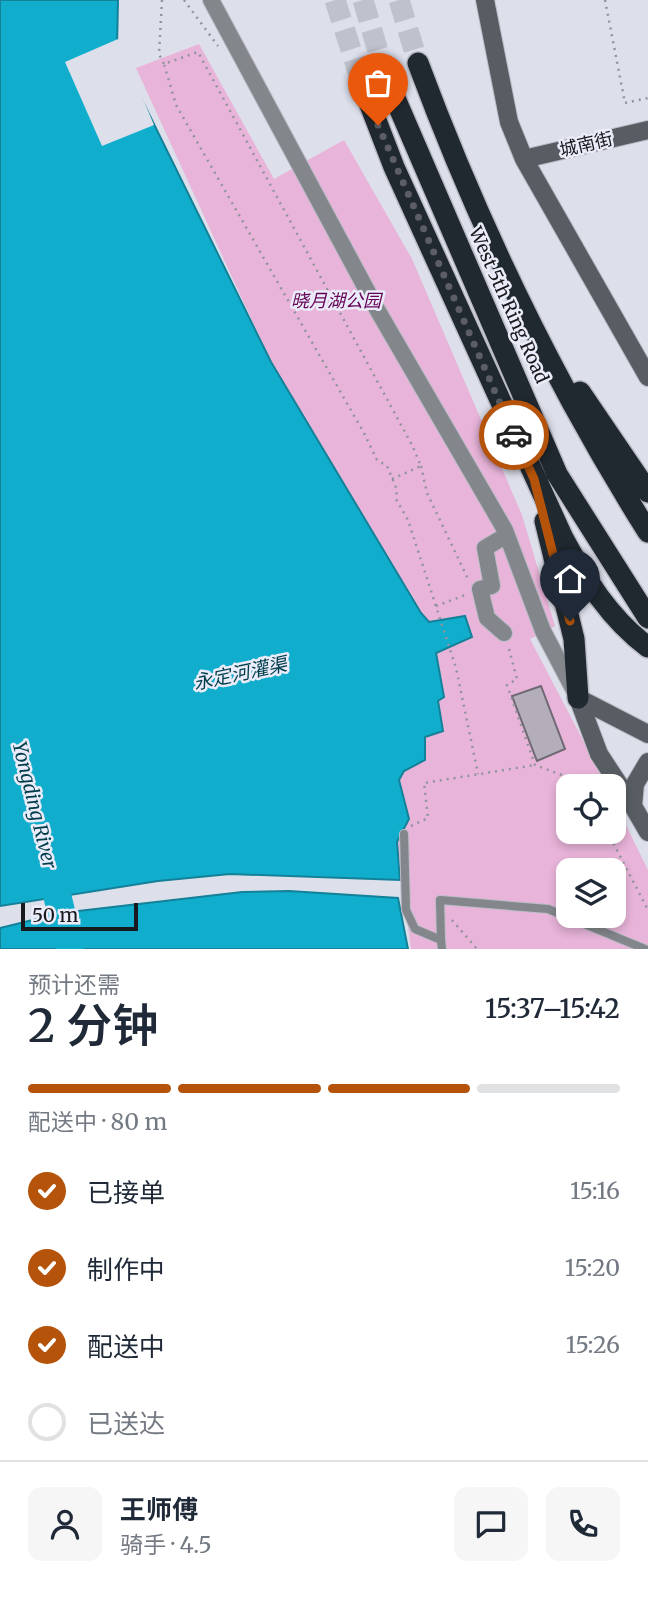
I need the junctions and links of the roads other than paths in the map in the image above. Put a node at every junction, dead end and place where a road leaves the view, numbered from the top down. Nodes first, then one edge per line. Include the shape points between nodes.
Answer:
1 (211, 0) edge
2 (485, 0) edge
3 (418, 63) tunnel mouth
4 (385, 75) tunnel mouth
5 (362, 84) tunnel mouth
6 (648, 130) edge
7 (524, 159) junction
8 (519, 300) junction
9 (648, 377) edge
10 (534, 479) junction
11 (648, 492) edge
12 (648, 531) edge
13 (507, 535) junction
14 (648, 618) edge
15 (504, 633) road end
16 (648, 647) edge
17 (578, 698) junction
18 (648, 734) edge
19 (648, 762) edge
20 (633, 806) junction
21 (648, 832) edge
22 (404, 834) road end
23 (442, 944) edge
24 (645, 949) edge

1 - 13 street via 378,312
2 - 7 street via 509,122
3 - 8 highway, West 5th Ring Road via 449,148
4 - 14 highway, West 5th Ring Road via 556,474
5 - 10 highway via 394,167
6 - 7 street, 城南街
7 - 9 street
8 - 11 highway
8 - 12 highway, West 5th Ring Road via 594,446
10 - 16 highway via 580,568 621,624
10 - 17 highway via 567,603
13 - 15 street via 485,548 492,586 477,590 487,618
13 - 17 street via 543,631
17 - 18 street
17 - 20 street via 599,754
19 - 20 street via 635,784
20 - 21 street
22 - 23 lane via 406,910 415,929
23 - 24 lane via 440,901 548,909

